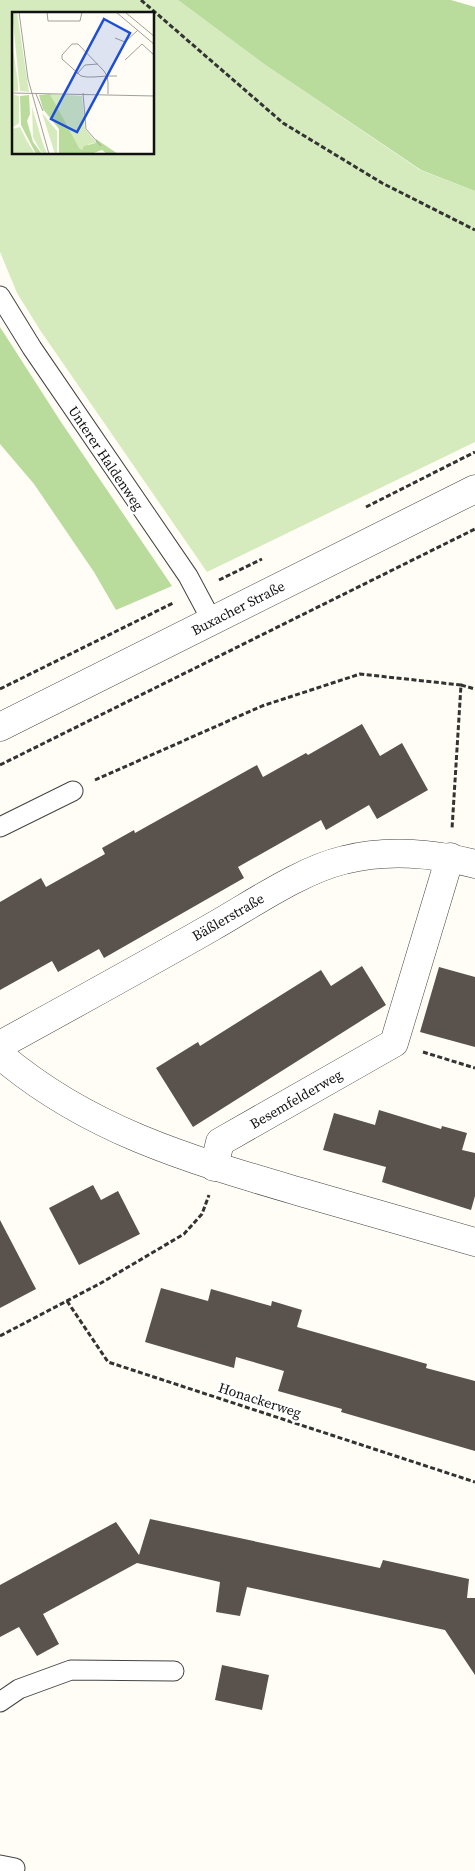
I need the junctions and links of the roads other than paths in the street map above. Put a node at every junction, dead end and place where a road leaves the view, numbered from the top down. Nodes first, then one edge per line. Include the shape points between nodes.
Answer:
1 (0, 296) edge
2 (475, 489) edge
3 (212, 621) junction
4 (0, 727) edge
5 (73, 791) road end
6 (0, 828) edge
7 (462, 860) edge
8 (0, 1045) edge
9 (0, 1055) edge
10 (214, 1167) junction
11 (475, 1242) edge
12 (174, 1671) dead end
13 (0, 1702) edge

1 - 3 lane, Unterer Haldenweg via 188,576
2 - 3 street, Buxacher Straße
3 - 4 street, Buxacher Straße
5 - 6 lane
7 - 8 street, Bäßlerstraße via 381,854 343,860 307,874
7 - 10 street, Besemfelderweg via 394,1043 220,1142
9 - 10 street via 31,1082 97,1121
10 - 11 street
12 - 13 lane via 71,1670 19,1689

